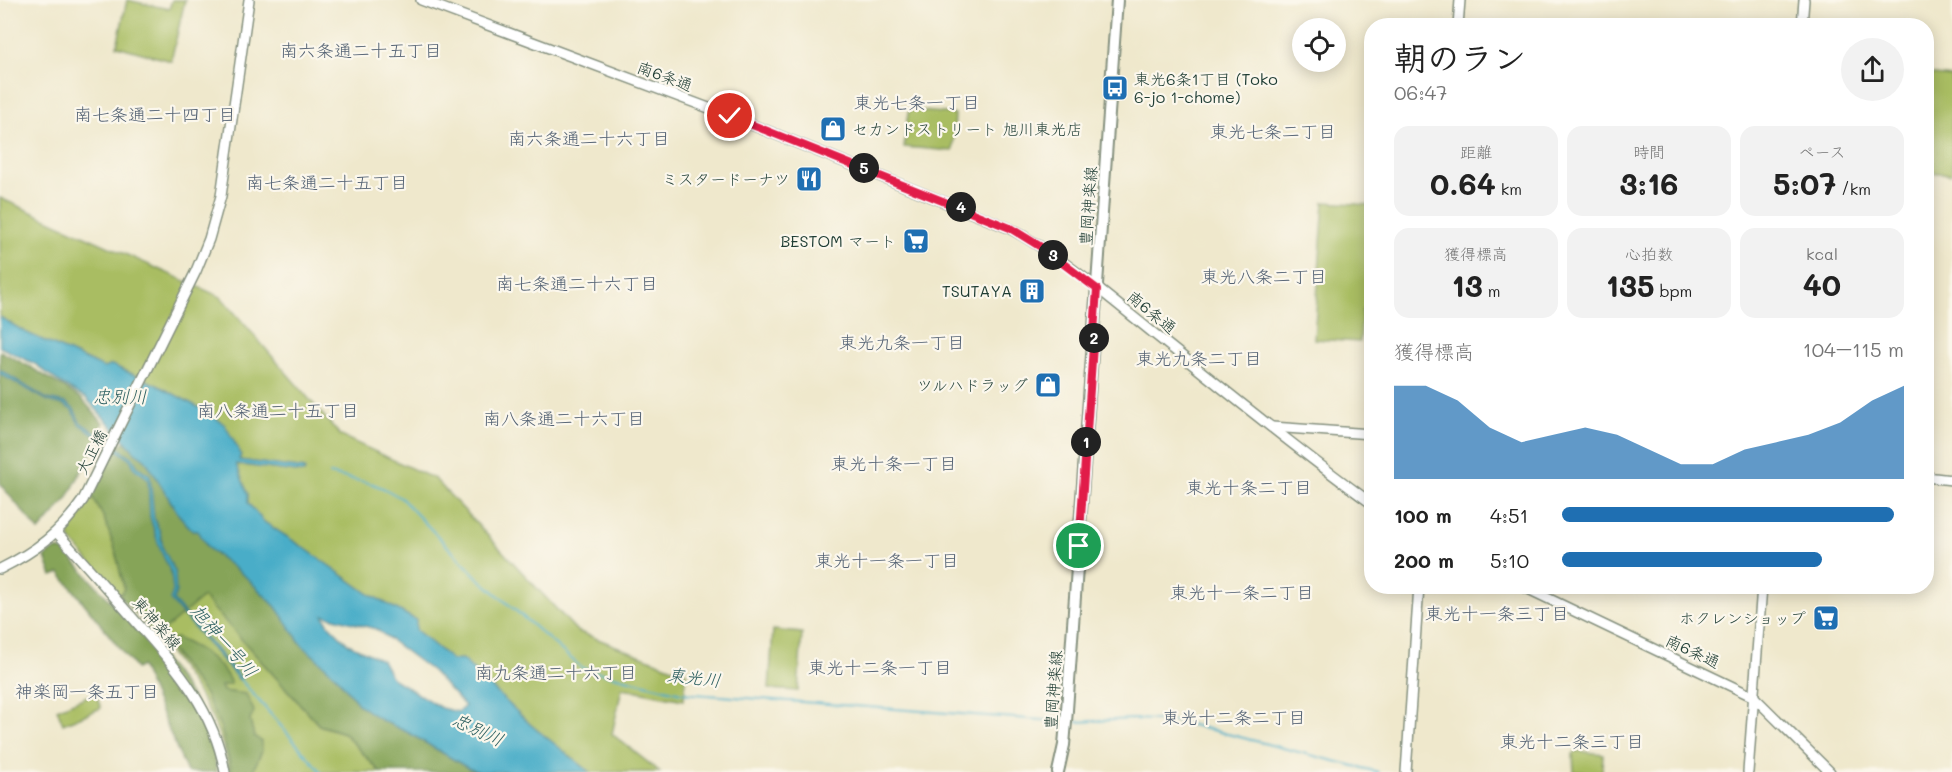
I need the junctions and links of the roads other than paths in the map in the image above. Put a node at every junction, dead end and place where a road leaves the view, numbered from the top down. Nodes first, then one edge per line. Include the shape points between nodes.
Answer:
1 (249, 0) edge
2 (421, 0) edge
3 (1117, 0) edge
4 (1460, 0) edge
5 (1804, 0) edge
6 (1459, 18) edge
7 (1803, 18) edge
8 (1097, 289) junction
9 (1272, 427) junction
10 (1364, 434) edge
11 (1934, 478) edge
12 (1952, 480) edge
13 (1364, 498) edge
14 (57, 532) junction
15 (0, 569) edge
16 (1418, 594) edge
17 (1539, 594) edge
18 (1761, 594) edge
19 (1754, 697) junction
20 (225, 772) edge
21 (1058, 772) edge
22 (1406, 772) edge
23 (1748, 772) edge
24 (1830, 772) edge

1 - 14 street, 大正橋 via 221,196 209,239 179,309 89,489
2 - 8 street, 南6条通 via 995,221 1041,247
3 - 8 main road, 豊岡神楽線
4 - 6 street
5 - 7 street
8 - 9 street, 南6条通
8 - 21 main road, 豊岡神楽線 via 1067,710
9 - 10 street
9 - 13 street, 南6条通
11 - 12 street
14 - 15 street via 33,552
14 - 20 street, 東神楽線 via 177,668 199,700 214,732
16 - 22 street
17 - 19 street, 南6条通
18 - 19 street
19 - 23 street
19 - 24 street, 南6条通

